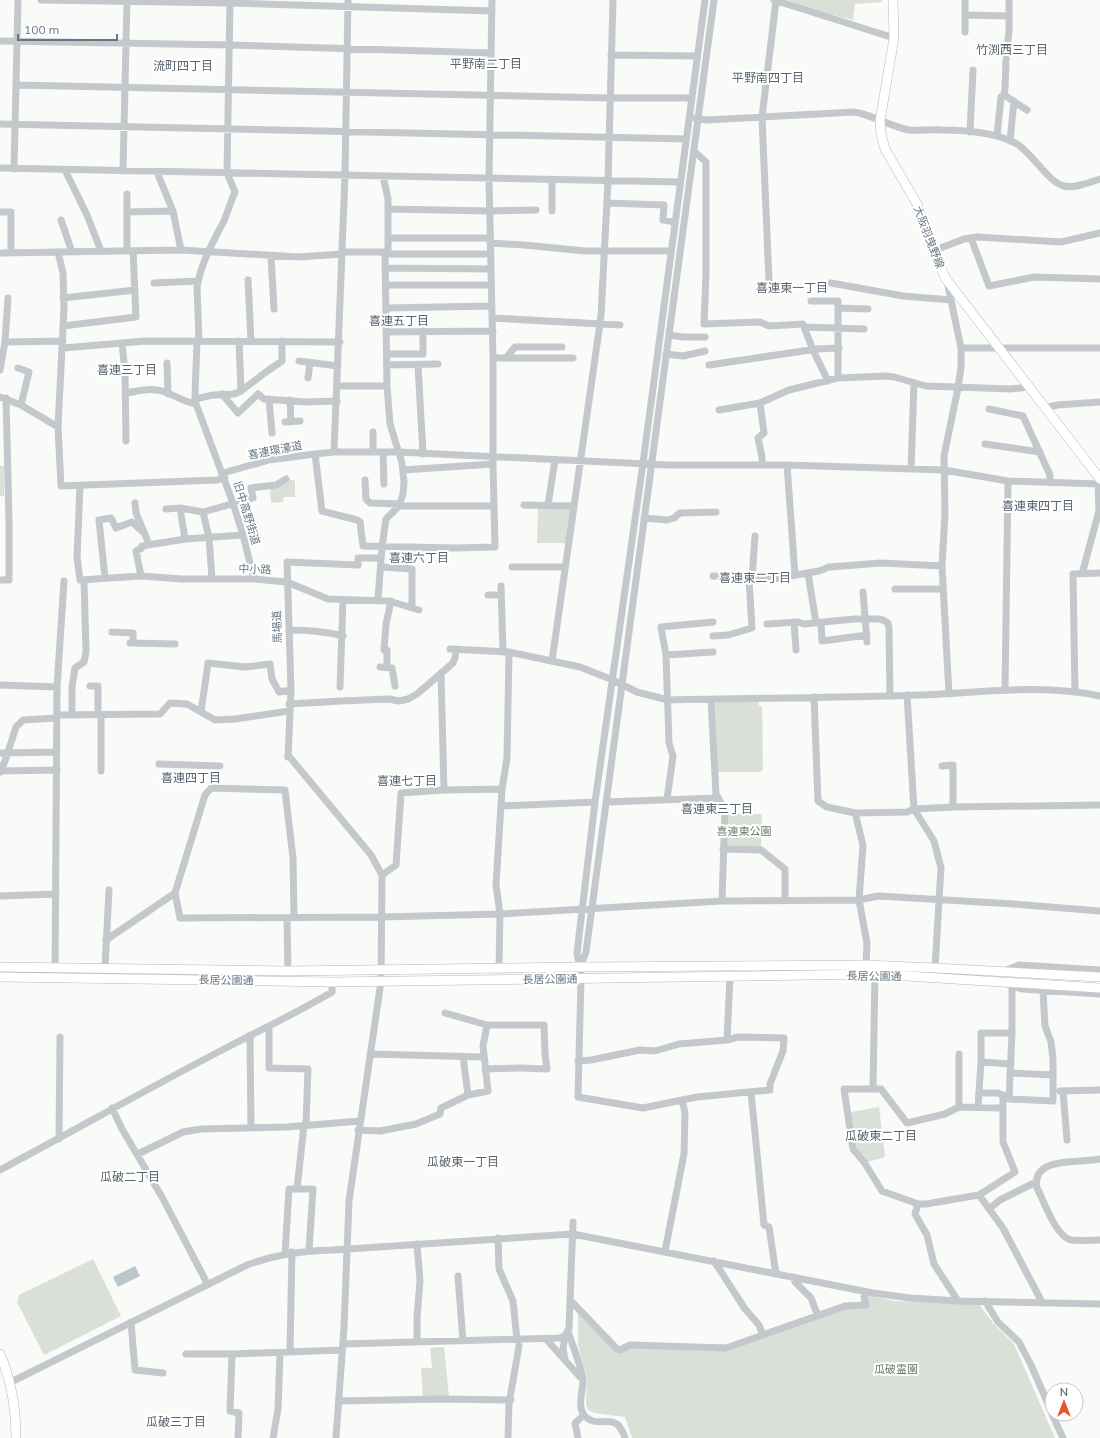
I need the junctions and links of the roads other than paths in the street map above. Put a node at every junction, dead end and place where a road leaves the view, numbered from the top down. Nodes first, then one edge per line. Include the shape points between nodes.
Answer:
1 (18, 0) edge
2 (41, 0) edge
3 (492, 0) edge
4 (613, 0) edge
5 (705, 0) edge
6 (714, 0) edge
7 (775, 0) edge
8 (893, 0) edge
9 (964, 0) edge
10 (1009, 0) edge
11 (127, 1) edge
12 (230, 2) edge
13 (348, 3) edge
14 (492, 11) junction
15 (964, 15) junction
16 (1009, 16) junction
17 (965, 32) dead end
18 (894, 38) junction
19 (0, 42) edge
20 (17, 42) junction
21 (126, 44) junction
22 (230, 45) junction
23 (348, 48) junction
24 (491, 53) junction
25 (611, 55) junction
26 (698, 56) junction
27 (974, 70) dead end
28 (16, 85) junction
29 (125, 88) junction
30 (229, 89) junction
31 (347, 91) junction
32 (490, 95) junction
33 (1004, 95) junction
34 (610, 98) junction
35 (692, 98) junction
36 (1014, 101) junction
37 (1027, 110) dead end
38 (689, 117) junction
39 (762, 117) junction
40 (698, 118) junction
41 (880, 121) junction
42 (0, 124) edge
43 (15, 125) junction
44 (124, 127) junction
45 (228, 128) junction
46 (346, 132) junction
47 (970, 132) junction
48 (490, 134) junction
49 (609, 136) junction
50 (997, 136) junction
51 (686, 139) junction
52 (1010, 141) junction
53 (694, 152) junction
54 (0, 168) edge
55 (14, 169) junction
56 (65, 170) junction
57 (124, 171) junction
58 (157, 172) junction
59 (227, 173) junction
60 (345, 176) junction
61 (383, 176) junction
62 (489, 179) junction
63 (1100, 179) edge
64 (552, 180) junction
65 (608, 181) junction
66 (680, 182) junction
67 (127, 194) dead end
68 (607, 203) junction
69 (388, 209) junction
70 (536, 210) dead end
71 (173, 211) junction
72 (490, 211) junction
73 (552, 211) dead end
74 (0, 212) edge
75 (127, 212) junction
76 (61, 220) dead end
77 (675, 222) junction
78 (1100, 233) edge
79 (388, 238) junction
80 (971, 238) junction
81 (490, 241) junction
82 (130, 250) junction
83 (181, 250) junction
84 (101, 251) junction
85 (208, 251) junction
86 (604, 251) junction
87 (671, 251) junction
88 (933, 251) junction
89 (12, 252) junction
90 (58, 252) junction
91 (72, 252) junction
92 (386, 252) junction
93 (0, 253) edge
94 (342, 253) junction
95 (491, 254) junction
96 (271, 256) junction
97 (669, 264) junction
98 (679, 267) junction
99 (385, 268) junction
100 (491, 269) junction
101 (946, 279) junction
102 (1100, 279) edge
103 (248, 280) dead end
104 (769, 280) dead end
105 (198, 281) junction
106 (831, 282) dead end
107 (154, 283) dead end
108 (386, 285) junction
109 (491, 285) junction
110 (135, 290) junction
111 (8, 298) dead end
112 (64, 298) junction
113 (951, 300) junction
114 (811, 301) dead end
115 (492, 306) junction
116 (386, 308) junction
117 (838, 308) junction
118 (868, 308) dead end
119 (274, 309) dead end
120 (492, 318) junction
121 (599, 323) junction
122 (620, 325) dead end
123 (63, 326) junction
124 (804, 327) junction
125 (838, 329) junction
126 (864, 329) dead end
127 (493, 330) junction
128 (387, 332) junction
129 (423, 332) junction
130 (669, 335) junction
131 (4, 336) edge
132 (704, 337) dead end
133 (198, 341) junction
134 (239, 341) junction
135 (251, 341) junction
136 (282, 341) junction
137 (340, 342) junction
138 (122, 343) junction
139 (63, 345) junction
140 (562, 347) dead end
141 (999, 347) junction
142 (839, 348) junction
143 (961, 348) junction
144 (1100, 348) edge
145 (813, 350) junction
146 (705, 352) dead end
147 (387, 354) junction
148 (666, 354) junction
149 (493, 358) junction
150 (506, 358) junction
151 (573, 358) dead end
152 (299, 361) dead end
153 (167, 363) dead end
154 (310, 363) junction
155 (438, 364) dead end
156 (387, 365) junction
157 (418, 365) junction
158 (709, 365) dead end
159 (338, 366) junction
160 (18, 368) dead end
161 (0, 370) edge
162 (308, 378) dead end
163 (838, 378) junction
164 (828, 381) junction
165 (914, 383) junction
166 (337, 386) junction
167 (387, 386) junction
168 (1029, 387) junction
169 (958, 388) junction
170 (241, 391) junction
171 (125, 393) junction
172 (168, 394) junction
173 (222, 394) junction
174 (3, 398) edge
175 (269, 399) junction
176 (290, 400) junction
177 (337, 401) junction
178 (195, 402) junction
179 (1100, 402) edge
180 (760, 403) junction
181 (21, 405) junction
182 (1045, 408) junction
183 (989, 409) dead end
184 (719, 410) dead end
185 (300, 421) dead end
186 (58, 427) junction
187 (373, 432) dead end
188 (272, 433) dead end
189 (126, 441) dead end
190 (986, 444) dead end
191 (334, 452) junction
192 (373, 452) junction
193 (383, 452) junction
194 (398, 452) junction
195 (1040, 452) junction
196 (315, 454) junction
197 (423, 454) junction
198 (493, 460) junction
199 (555, 460) junction
200 (580, 460) junction
201 (643, 463) junction
202 (651, 463) junction
203 (787, 464) junction
204 (762, 465) junction
205 (911, 469) junction
206 (403, 470) junction
207 (944, 470) junction
208 (224, 476) junction
209 (1099, 478) edge
210 (286, 479) dead end
211 (365, 480) dead end
212 (1008, 481) junction
213 (1050, 483) junction
214 (384, 484) dead end
215 (80, 486) junction
216 (135, 503) dead end
217 (234, 504) junction
218 (400, 505) junction
219 (524, 505) dead end
220 (548, 505) junction
221 (494, 506) junction
222 (574, 506) junction
223 (166, 508) dead end
224 (180, 508) junction
225 (203, 512) junction
226 (716, 512) dead end
227 (644, 518) junction
228 (144, 533) junction
229 (243, 535) junction
230 (755, 536) dead end
231 (210, 538) junction
232 (185, 539) junction
233 (149, 544) junction
234 (382, 547) junction
235 (381, 558) junction
236 (942, 566) junction
237 (381, 567) junction
238 (512, 567) dead end
239 (565, 567) junction
240 (808, 572) junction
241 (1100, 573) edge
242 (1082, 574) junction
243 (795, 575) junction
244 (141, 576) junction
245 (713, 576) dead end
246 (105, 578) junction
247 (212, 579) junction
248 (254, 579) junction
249 (751, 579) junction
250 (0, 580) edge
251 (82, 580) junction
252 (64, 581) dead end
253 (287, 582) junction
254 (501, 586) dead end
255 (895, 589) dead end
256 (943, 589) junction
257 (863, 592) dead end
258 (488, 595) dead end
259 (501, 595) junction
260 (378, 599) junction
261 (343, 600) junction
262 (391, 601) junction
263 (412, 608) junction
264 (419, 610) dead end
265 (865, 619) junction
266 (713, 622) dead end
267 (794, 622) junction
268 (818, 622) junction
269 (767, 624) dead end
270 (288, 630) junction
271 (112, 632) dead end
272 (342, 636) junction
273 (713, 636) dead end
274 (175, 644) dead end
275 (796, 650) dead end
276 (506, 652) junction
277 (713, 652) dead end
278 (666, 656) junction
279 (552, 661) junction
280 (441, 673) junction
281 (613, 680) junction
282 (621, 684) junction
283 (0, 685) edge
284 (90, 686) dead end
285 (395, 686) dead end
286 (57, 687) junction
287 (340, 687) dead end
288 (1005, 689) junction
289 (291, 690) junction
290 (1075, 692) junction
291 (949, 694) junction
292 (907, 695) junction
293 (890, 696) junction
294 (1100, 696) edge
295 (814, 697) junction
296 (711, 699) junction
297 (668, 700) junction
298 (289, 708) junction
299 (201, 712) junction
300 (72, 715) junction
301 (99, 715) junction
302 (57, 716) junction
303 (9, 752) junction
304 (57, 752) junction
305 (0, 753) edge
306 (159, 764) dead end
307 (220, 766) dead end
308 (942, 766) dead end
309 (57, 770) junction
310 (101, 771) dead end
311 (0, 772) edge
312 (502, 789) junction
313 (444, 790) junction
314 (717, 798) junction
315 (668, 799) junction
316 (595, 802) junction
317 (606, 802) junction
318 (1100, 805) edge
319 (501, 806) junction
320 (953, 808) junction
321 (914, 809) junction
322 (855, 813) junction
323 (724, 849) junction
324 (382, 874) junction
325 (108, 890) dead end
326 (174, 893) junction
327 (56, 894) junction
328 (0, 896) edge
329 (859, 900) junction
330 (722, 901) junction
331 (785, 901) junction
332 (938, 901) junction
333 (591, 909) junction
334 (582, 910) junction
335 (1100, 911) edge
336 (500, 914) junction
337 (381, 917) junction
338 (290, 918) junction
339 (106, 940) junction
340 (866, 965) junction
341 (0, 967) edge
342 (55, 967) junction
343 (580, 967) junction
344 (105, 968) junction
345 (935, 968) junction
346 (499, 969) junction
347 (381, 970) junction
348 (1100, 970) edge
349 (288, 971) junction
350 (1002, 972) junction
351 (875, 974) junction
352 (0, 977) edge
353 (55, 977) junction
354 (730, 977) junction
355 (1100, 977) edge
356 (581, 979) junction
357 (381, 981) junction
358 (332, 982) junction
359 (1000, 982) junction
360 (1012, 986) junction
361 (1100, 988) edge
362 (1043, 991) junction
363 (1100, 994) edge
364 (445, 1013) dead end
365 (487, 1025) junction
366 (269, 1026) junction
367 (1012, 1033) junction
368 (250, 1035) junction
369 (60, 1037) dead end
370 (728, 1040) junction
371 (370, 1054) junction
372 (959, 1054) dead end
373 (463, 1056) junction
374 (484, 1057) junction
375 (578, 1060) junction
376 (981, 1062) junction
377 (1011, 1064) junction
378 (485, 1069) junction
379 (1010, 1073) junction
380 (1053, 1075) junction
381 (873, 1088) junction
382 (1100, 1090) edge
383 (1054, 1091) junction
384 (1063, 1091) junction
385 (751, 1092) junction
386 (979, 1093) junction
387 (468, 1095) junction
388 (1006, 1097) junction
389 (682, 1100) junction
390 (959, 1107) junction
391 (978, 1107) junction
392 (112, 1108) junction
393 (1002, 1108) junction
394 (360, 1121) junction
395 (305, 1125) junction
396 (251, 1128) junction
397 (358, 1130) junction
398 (59, 1139) junction
399 (1067, 1140) dead end
400 (138, 1154) junction
401 (1100, 1159) edge
402 (0, 1170) edge
403 (1036, 1182) junction
404 (297, 1189) junction
405 (979, 1195) junction
406 (918, 1204) junction
407 (989, 1209) junction
408 (574, 1222) dead end
409 (573, 1234) junction
410 (498, 1238) junction
411 (1100, 1240) edge
412 (417, 1244) junction
413 (346, 1248) junction
414 (309, 1250) junction
415 (665, 1251) junction
416 (289, 1253) junction
417 (714, 1261) junction
418 (776, 1274) junction
419 (458, 1276) dead end
420 (794, 1277) junction
421 (208, 1285) junction
422 (865, 1292) junction
423 (570, 1300) junction
424 (958, 1300) junction
425 (985, 1301) junction
426 (1042, 1302) junction
427 (1100, 1304) edge
428 (818, 1316) junction
429 (131, 1322) junction
430 (566, 1334) junction
431 (763, 1335) junction
432 (546, 1339) junction
433 (463, 1341) junction
434 (417, 1342) junction
435 (518, 1343) junction
436 (342, 1347) junction
437 (290, 1352) junction
438 (280, 1353) junction
439 (0, 1354) edge
440 (186, 1354) dead end
441 (232, 1354) junction
442 (565, 1359) junction
443 (163, 1373) dead end
444 (582, 1378) junction
445 (11, 1382) junction
446 (1044, 1395) edge
447 (511, 1400) junction
448 (339, 1401) junction
449 (584, 1415) junction
450 (1056, 1422) edge
451 (16, 1438) edge
452 (238, 1438) edge
453 (273, 1438) edge
454 (336, 1438) edge
455 (508, 1438) edge
456 (578, 1438) edge
457 (625, 1438) edge
458 (1063, 1438) edge

1 - 20 street
2 - 11 street
3 - 14 street
4 - 25 street
5 - 26 street
6 - 40 street
7 - 18 street
7 - 39 street
8 - 18 main road, 大阪羽曳野線
9 - 15 street
10 - 16 street
11 - 12 street
11 - 21 street
12 - 13 street
12 - 22 street
13 - 14 street
13 - 23 street
14 - 24 street
15 - 16 street
15 - 17 street
16 - 33 street
18 - 41 main road, 大阪羽曳野線
19 - 20 street
20 - 21 street
20 - 28 street
21 - 22 street
21 - 29 street
22 - 23 street
22 - 30 street
23 - 24 street
23 - 31 street
24 - 32 street
25 - 26 street
25 - 34 street
26 - 35 street
27 - 47 street
28 - 29 street
28 - 43 street
29 - 30 street
29 - 44 street
30 - 31 street
30 - 45 street
31 - 32 street
31 - 46 street
32 - 34 street
32 - 48 street
33 - 36 street
33 - 50 street via 1001,97
34 - 35 street
34 - 49 street
35 - 38 street
36 - 37 street
36 - 52 street
38 - 40 street
38 - 51 street
39 - 40 street via 707,120
39 - 41 street via 854,112 864,113
39 - 104 street
40 - 53 street
41 - 47 street via 910,130
41 - 88 main road, 大阪羽曳野線 via 880,134 885,149 918,204
42 - 43 street
43 - 44 street
43 - 55 street
44 - 45 street
44 - 57 street
45 - 46 street
45 - 59 street
46 - 48 street
46 - 60 street
47 - 50 street
48 - 49 street
48 - 62 street
49 - 51 street
49 - 65 street
50 - 52 street
51 - 66 street
52 - 63 street via 1024,150 1056,182 1064,186 1075,186
53 - 98 street
53 - 124 street via 706,162 704,324 760,322 769,326 803,324
54 - 55 street
55 - 56 street
56 - 57 street
56 - 84 street
57 - 58 street
58 - 59 street
58 - 71 street
59 - 60 street
59 - 85 street via 235,192
60 - 61 street
60 - 94 street
61 - 62 street
61 - 69 street
62 - 64 street
62 - 72 street
64 - 65 street
64 - 73 street
65 - 66 street
65 - 68 street
66 - 77 street
67 - 75 street
68 - 77 street via 664,205 663,220
68 - 86 street
69 - 72 street
69 - 79 street
70 - 72 street
71 - 75 street
71 - 83 street
72 - 81 street
74 - 89 street via 11,212
75 - 82 street
76 - 91 street
77 - 87 street
78 - 80 street via 1061,242
79 - 81 street
79 - 92 street
80 - 88 street
80 - 102 street via 989,286 1034,277
81 - 86 street
81 - 95 street
82 - 83 street
82 - 84 street
82 - 110 street
83 - 85 street
84 - 91 street
85 - 96 street
85 - 105 street
86 - 87 street
86 - 121 street
87 - 97 street
88 - 101 main road, 大阪羽曳野線
89 - 90 street
89 - 93 street
90 - 91 street
90 - 112 street via 63,273
92 - 94 street
92 - 95 street
92 - 99 street
94 - 96 street via 299,257
94 - 137 street
95 - 100 street
96 - 119 street
97 - 98 street
97 - 201 street
98 - 130 street
99 - 100 street
99 - 108 street
100 - 109 street
101 - 113 street
101 - 141 main road, 大阪羽曳野線
103 - 135 street
105 - 107 street
105 - 133 street
106 - 113 street via 903,296
108 - 109 street
108 - 116 street
109 - 115 street
110 - 112 street
110 - 123 street via 136,317
111 - 131 street
112 - 123 street
113 - 143 street
114 - 117 street via 838,301
115 - 116 street
115 - 120 street
116 - 128 street
117 - 118 street
117 - 125 street
120 - 121 street
120 - 127 street
121 - 122 street
121 - 200 street
123 - 139 street
124 - 125 street
124 - 145 street
125 - 126 street
125 - 142 street
127 - 129 street
127 - 149 street
128 - 129 street
128 - 147 street
129 - 147 street via 423,354
130 - 132 street
130 - 148 street
131 - 139 street
131 - 161 street
133 - 134 street
133 - 138 street
133 - 178 street
134 - 135 street
134 - 170 street
135 - 136 street
136 - 137 street
136 - 170 street via 282,361
137 - 159 street
138 - 139 street
138 - 171 street
139 - 186 street
140 - 150 street via 514,347
141 - 143 street
141 - 144 street
141 - 168 main road, 大阪羽曳野線
142 - 145 street
142 - 163 street
143 - 169 street
145 - 158 street
145 - 164 street
146 - 148 street via 683,356
147 - 156 street
148 - 202 street
149 - 150 street
149 - 198 street
150 - 151 street
152 - 154 street
153 - 172 street
154 - 159 street
154 - 162 street
155 - 157 street
156 - 157 street
156 - 167 street
157 - 197 street
159 - 166 street
160 - 181 street via 29,372
163 - 164 street
163 - 165 street via 886,376
164 - 180 street via 789,390
165 - 169 street
165 - 205 street
166 - 167 street
166 - 177 street
167 - 194 street via 390,424
168 - 169 street
168 - 182 main road, 大阪羽曳野線
169 - 207 street via 944,456
170 - 173 street
171 - 172 street via 144,389
171 - 189 street
172 - 178 street via 187,403
173 - 175 street via 238,413 258,394 264,399
173 - 178 street
174 - 181 street
174 - 250 street via 9,580
175 - 176 street
175 - 188 street
176 - 177 street
176 - 185 street via 288,422
177 - 191 street
178 - 208 street, 旧中高野街道
179 - 182 street via 1057,404
180 - 184 street
180 - 204 street via 764,433 758,438
181 - 186 street
182 - 209 main road, 大阪羽曳野線
183 - 195 street via 1023,416
186 - 215 street, 喜連環濠道 via 61,486
187 - 192 street
190 - 195 street
191 - 192 street
191 - 196 street
192 - 193 street
193 - 194 street
193 - 214 street
194 - 197 street
194 - 206 street
195 - 213 street via 1050,475
196 - 208 street, 喜連環濠道 via 269,460
196 - 234 street, 喜連環濠道 via 322,511 357,520 360,522 363,546
197 - 198 street
198 - 199 street
198 - 206 street
198 - 221 street
199 - 200 street
199 - 220 street
200 - 201 street
200 - 222 street
201 - 202 street
201 - 281 street
202 - 204 street
202 - 227 street
203 - 204 street
203 - 205 street
203 - 243 street
205 - 207 street
206 - 218 street via 403,494
207 - 212 street
207 - 236 street
208 - 215 street, 喜連環濠道 via 217,480
208 - 217 street, 旧中高野街道
209 - 213 street
209 - 242 street via 1099,511
210 - 217 street via 276,485 251,488 253,498
211 - 218 street via 366,499 370,503
212 - 213 street
212 - 288 street
215 - 251 street via 77,557
216 - 228 street
217 - 225 street
217 - 229 street, 旧中高野街道
218 - 221 street
218 - 234 street via 386,519
219 - 220 street
220 - 222 street
221 - 234 street, 喜連環濠道 via 495,547
222 - 239 street
223 - 224 street
224 - 225 street
224 - 232 street
225 - 231 street
226 - 227 street via 680,513 667,520
227 - 282 street
228 - 233 street
228 - 246 street via 132,522 116,528 111,518 99,520
229 - 231 street
229 - 248 street, 旧中高野街道
230 - 249 street
231 - 232 street
231 - 247 street
232 - 233 street
233 - 244 street via 136,551
234 - 235 street
235 - 237 street
235 - 253 street, 馬場道 via 358,558 358,565 287,562
236 - 240 street via 881,563 829,567
236 - 256 street
237 - 260 street
237 - 263 street via 412,569
238 - 239 street
239 - 279 street
240 - 243 street
240 - 268 street
241 - 242 street
242 - 290 street via 1073,574
243 - 249 street
244 - 246 street, 中小路
244 - 247 street, 中小路
245 - 249 street
246 - 251 street, 中小路
247 - 248 street, 中小路
248 - 253 street, 中小路
249 - 273 street via 752,628 728,635
251 - 300 street via 86,658 75,668
252 - 286 street
253 - 261 street, 中小路 via 328,599
253 - 270 street, 馬場道
254 - 259 street
255 - 256 street
256 - 291 street
257 - 265 street
258 - 259 street
259 - 276 street
260 - 261 street, 中小路
260 - 262 street, 中小路
261 - 272 street
262 - 263 street, 中小路
262 - 285 street via 386,624 384,667 392,668
263 - 264 street, 中小路
265 - 268 street
265 - 268 street via 867,639 822,641
265 - 293 street via 883,620 888,623
266 - 278 street via 661,627
267 - 268 street
267 - 269 street
267 - 275 street
270 - 272 street via 314,630
270 - 289 street, 馬場道
271 - 274 street via 133,633 131,643
272 - 287 street
276 - 279 street
276 - 280 street via 455,649 453,663
276 - 312 street via 507,758
277 - 278 street
278 - 297 street
279 - 281 street via 580,667
280 - 298 street via 408,699 341,701
280 - 313 street
281 - 282 street
281 - 316 street
282 - 297 street via 637,692
282 - 317 street
283 - 286 street
284 - 301 street via 98,686
286 - 302 street
288 - 290 street
288 - 291 street
289 - 298 street, 馬場道
289 - 299 street via 279,692 272,679 270,664 245,667 208,663
290 - 294 street
291 - 292 street
292 - 293 street
292 - 321 street
293 - 295 street
295 - 296 street
295 - 322 street via 818,801 826,807
296 - 297 street
296 - 314 street
297 - 315 street via 669,743 673,756
298 - 299 street via 235,719 215,720
298 - 324 street via 288,756 371,855
299 - 301 street via 187,704 170,703 160,714
300 - 301 street
300 - 302 street
301 - 310 street
302 - 303 street via 23,720 16,727
302 - 304 street
303 - 304 street
303 - 305 street
303 - 311 street
304 - 309 street
306 - 307 street
308 - 320 street via 953,765
309 - 311 street
309 - 327 street
312 - 313 street
312 - 319 street
313 - 324 street via 401,793 396,865
314 - 315 street
314 - 323 street via 725,810
315 - 317 street
316 - 319 street
316 - 334 street
317 - 333 street
318 - 320 street
319 - 336 street via 496,885
320 - 321 street
321 - 322 street via 907,812
321 - 332 street via 934,841 941,868
322 - 329 street via 863,845
323 - 330 street
323 - 331 street via 761,850 785,869
324 - 337 street
325 - 339 street
326 - 338 street via 180,918
326 - 338 street via 205,795 211,788 285,790 293,858
326 - 339 street
327 - 328 street
327 - 342 street
329 - 331 street
329 - 332 street via 878,896
329 - 340 street via 867,943
330 - 331 street
330 - 333 street
332 - 335 street
332 - 345 street
333 - 334 street
333 - 343 street via 586,952
334 - 336 street
334 - 343 street via 577,954
336 - 337 street
336 - 346 street
337 - 338 street
337 - 347 street
338 - 349 street
339 - 344 street
340 - 343 main road, 長居公園通
340 - 345 main road, 長居公園通
341 - 342 main road, 長居公園通
342 - 344 main road, 長居公園通
342 - 353 street
343 - 346 main road, 長居公園通
343 - 356 street
344 - 349 main road, 長居公園通
345 - 350 main road, 長居公園通
346 - 347 main road, 長居公園通
347 - 349 main road, 長居公園通
347 - 357 street
348 - 350 street via 1019,965
350 - 355 main road, 長居公園通
351 - 354 main road, 長居公園通
351 - 359 main road, 長居公園通
351 - 381 street
352 - 353 main road, 長居公園通
353 - 358 main road, 長居公園通
354 - 356 main road, 長居公園通
354 - 370 street
356 - 357 main road, 長居公園通
356 - 375 street
357 - 358 main road, 長居公園通
357 - 371 street
358 - 366 street via 332,992
359 - 360 street
359 - 361 main road, 長居公園通
360 - 362 street
360 - 367 street
362 - 363 street
362 - 380 street via 1045,1026 1051,1042
364 - 365 street
365 - 374 street via 482,1046
365 - 378 street via 544,1025 547,1069
366 - 368 street
366 - 395 street via 269,1068 308,1069
367 - 376 street via 981,1033
367 - 377 street
368 - 392 street
368 - 396 street
369 - 398 street
370 - 375 street via 679,1044 655,1051 640,1050 591,1060
370 - 385 street via 738,1037 784,1038 783,1051 770,1090
371 - 373 street
371 - 394 street
372 - 390 street
373 - 374 street
373 - 387 street
374 - 378 street
375 - 389 street via 578,1097 643,1108
376 - 377 street
376 - 386 street
377 - 379 street
378 - 387 street via 488,1091
379 - 380 street
379 - 388 street
380 - 383 street
381 - 390 street via 881,1089 907,1124 945,1114
381 - 406 street via 844,1089 853,1149 882,1191
382 - 384 street
383 - 384 street
383 - 388 street via 1053,1101
384 - 399 street
385 - 389 street
385 - 418 street via 764,1225 769,1227
386 - 388 street via 998,1093
386 - 391 street
387 - 397 street via 441,1108 440,1114 416,1124 380,1131
388 - 393 street
389 - 415 street via 685,1114 684,1154
390 - 391 street
391 - 393 street
392 - 398 street
392 - 400 street via 122,1130
393 - 405 street via 1003,1142 1015,1172
394 - 395 street
394 - 397 street
395 - 396 street
395 - 404 street
396 - 400 street via 183,1132
397 - 413 street
398 - 402 street
400 - 421 street
401 - 403 street via 1061,1162 1043,1168 1038,1172
403 - 407 street via 1000,1200
403 - 411 street via 1064,1237 1071,1240
404 - 414 street via 313,1190
404 - 416 street via 289,1189
405 - 406 street
405 - 407 street
406 - 424 street via 915,1214 927,1235 934,1264
407 - 426 street via 1003,1228
408 - 409 street
409 - 410 street
409 - 415 street
409 - 423 street
410 - 412 street
410 - 435 street via 500,1269 513,1301
412 - 413 street
412 - 434 street via 420,1281
413 - 414 street
413 - 436 street
414 - 416 street
415 - 417 street
416 - 421 street via 247,1265
416 - 437 street
417 - 418 street
417 - 431 street via 759,1325
418 - 420 street
419 - 433 street
420 - 422 street
420 - 428 street via 794,1282 811,1298
421 - 429 street
422 - 424 street via 910,1298
422 - 428 street via 866,1305 845,1306
423 - 430 street via 569,1328
423 - 431 street via 620,1350 630,1345 726,1348
424 - 425 street
425 - 426 street
425 - 446 street via 998,1322 1019,1342
426 - 427 street
428 - 431 street
429 - 443 street via 135,1370
429 - 445 street
430 - 432 street via 559,1338
430 - 442 street via 563,1349
430 - 444 street
432 - 435 street
432 - 442 street
433 - 434 street
433 - 435 street
434 - 436 street
435 - 447 street
436 - 437 street
436 - 448 street
437 - 438 street
438 - 441 street
438 - 453 street via 278,1408
439 - 445 main road
440 - 441 street
441 - 452 street via 230,1411 239,1413
442 - 444 street
444 - 449 street via 581,1407
445 - 451 main road
447 - 448 street
447 - 455 street
448 - 454 street
449 - 456 street via 574,1422
449 - 457 street via 590,1420 617,1423 622,1428
450 - 458 street

